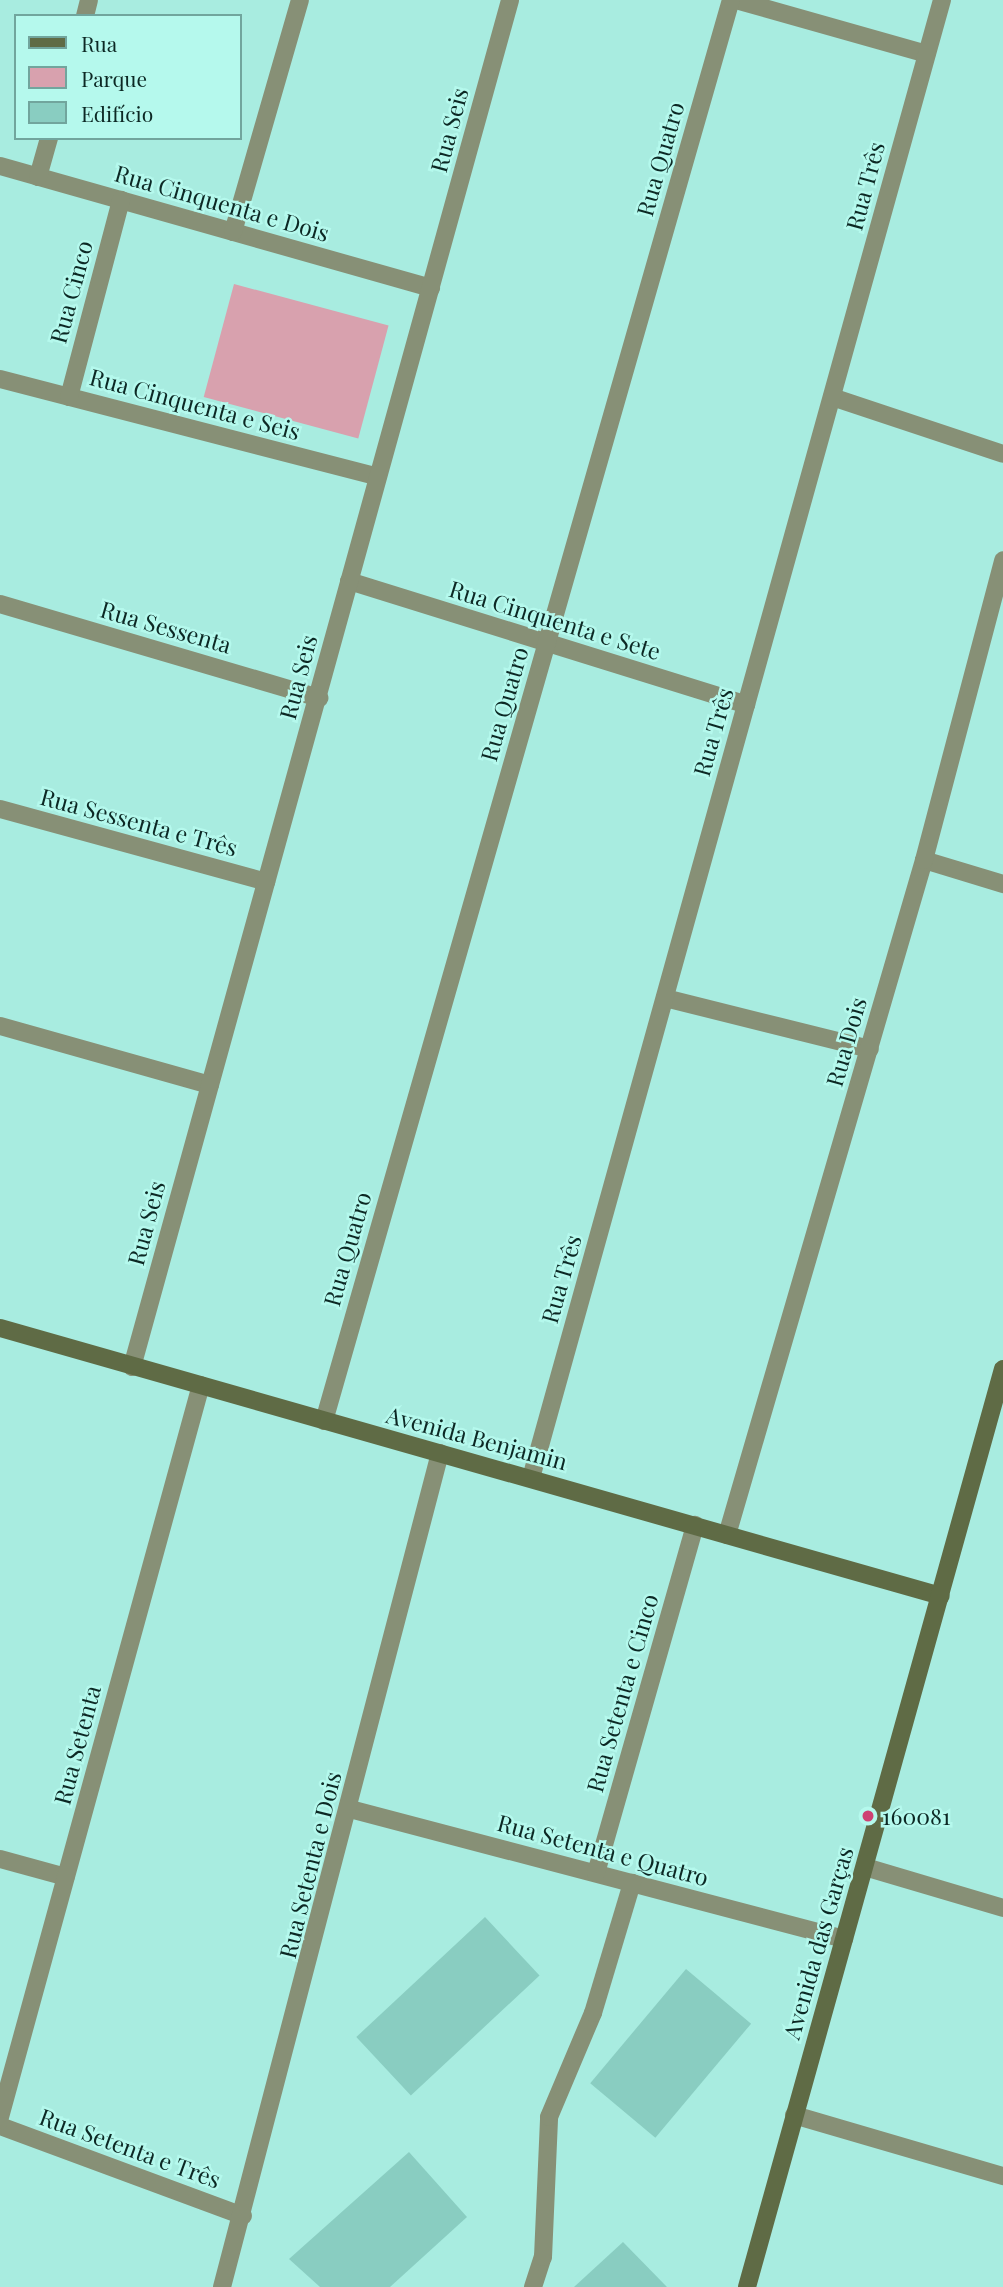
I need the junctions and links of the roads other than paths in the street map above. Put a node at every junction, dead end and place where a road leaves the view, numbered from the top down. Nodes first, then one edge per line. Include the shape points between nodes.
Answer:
1 (300, 0) edge
2 (510, 0) edge
3 (731, 0) edge
4 (736, 0) edge
5 (942, 0) edge
6 (927, 54) junction
7 (48, 140) edge
8 (0, 166) edge
9 (38, 177) junction
10 (121, 200) junction
11 (233, 232) junction
12 (431, 288) junction
13 (0, 379) edge
14 (69, 397) junction
15 (832, 397) junction
16 (1003, 454) edge
17 (378, 477) junction
18 (1003, 560) edge
19 (349, 581) junction
20 (0, 604) edge
21 (547, 644) junction
22 (319, 698) junction
23 (746, 705) junction
24 (0, 809) edge
25 (924, 860) junction
26 (266, 882) junction
27 (1003, 884) edge
28 (665, 998) junction
29 (0, 1026) edge
30 (870, 1049) junction
31 (210, 1085) junction
32 (0, 1328) edge
33 (132, 1367) junction
34 (1003, 1369) edge
35 (201, 1385) junction
36 (324, 1421) junction
37 (440, 1453) junction
38 (531, 1478) junction
39 (695, 1525) junction
40 (727, 1535) junction
41 (941, 1596) junction
42 (349, 1809) junction
43 (0, 1859) edge
44 (865, 1867) junction
45 (596, 1873) junction
46 (66, 1877) junction
47 (632, 1883) junction
48 (1003, 1908) edge
49 (844, 1939) junction
50 (794, 2115) junction
51 (0, 2117) edge
52 (0, 2126) edge
53 (1003, 2176) edge
54 (243, 2216) junction
55 (222, 2287) edge
56 (533, 2287) edge
57 (747, 2287) edge

1 - 11 street
2 - 12 street, Rua Seis
3 - 21 street, Rua Quatro
4 - 6 street
5 - 6 street, Rua Três
6 - 15 street, Rua Três
7 - 9 street
8 - 9 street, Rua Cinquenta e Dois
9 - 10 street, Rua Cinquenta e Dois
10 - 11 street, Rua Cinquenta e Dois
10 - 14 street, Rua Cinco
11 - 12 street, Rua Cinquenta e Dois
12 - 17 street, Rua Seis
13 - 14 street, Rua Cinquenta e Seis
14 - 17 street, Rua Cinquenta e Seis
15 - 16 street
15 - 23 street, Rua Três
17 - 19 street, Rua Seis
18 - 25 street, Rua Dois
19 - 21 street, Rua Cinquenta e Sete
19 - 22 street, Rua Seis
20 - 22 street, Rua Sessenta
21 - 23 street, Rua Cinquenta e Sete
21 - 36 street, Rua Quatro
22 - 26 street, Rua Seis
23 - 28 street, Rua Três
24 - 26 street, Rua Sessenta e Três
25 - 27 street
25 - 30 street, Rua Dois
26 - 31 street, Rua Seis
28 - 30 street
28 - 38 street, Rua Três
29 - 31 street
30 - 40 street, Rua Dois
31 - 33 street, Rua Seis
32 - 33 street, Avenida Benjamin
33 - 35 street, Avenida Benjamin
34 - 41 street, Avenida das Garças
35 - 36 street, Avenida Benjamin
35 - 46 street, Rua Setenta
36 - 37 street, Avenida Benjamin
37 - 38 street, Avenida Benjamin
37 - 42 street, Rua Setenta e Dois
38 - 39 street, Avenida Benjamin
39 - 40 street, Avenida Benjamin
39 - 45 street, Rua Setenta e Cinco
40 - 41 street, Avenida Benjamin
41 - 44 street, Avenida das Garças
42 - 45 street, Rua Setenta e Quatro
42 - 54 street, Rua Setenta e Dois
43 - 46 street
44 - 48 street
44 - 49 street, Avenida das Garças
45 - 47 street, Rua Setenta e Quatro
46 - 51 street, Rua Setenta
47 - 49 street, Rua Setenta e Quatro
47 - 56 street via 593,2013 550,2117 543,2257
49 - 50 street, Avenida das Garças
50 - 53 street
50 - 57 street, Avenida das Garças
52 - 54 street, Rua Setenta e Três
54 - 55 street, Rua Setenta e Dois

